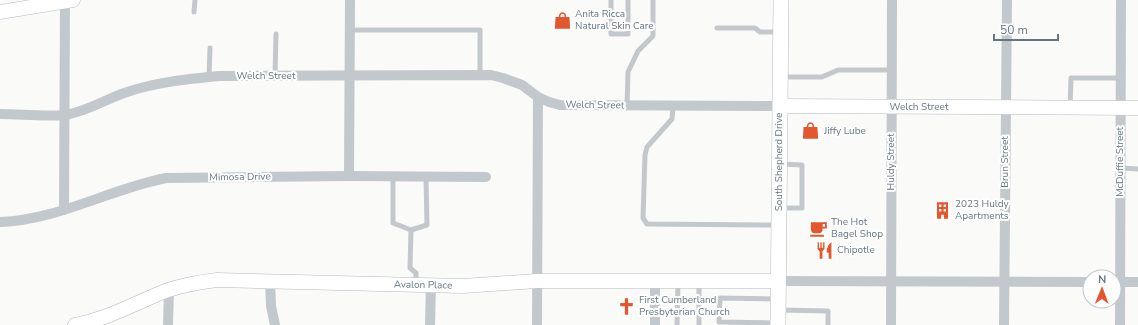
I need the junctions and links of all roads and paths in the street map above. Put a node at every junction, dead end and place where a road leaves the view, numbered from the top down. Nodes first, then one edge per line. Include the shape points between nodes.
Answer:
1 (195, 0) edge
2 (350, 0) edge
3 (611, 0) edge
4 (628, 0) edge
5 (653, 0) edge
6 (781, 0) edge
7 (892, 0) edge
8 (1007, 0) edge
9 (1121, 0) edge
10 (69, 1) edge
11 (0, 12) edge
12 (194, 12) dead end
13 (717, 28) dead end
14 (350, 30) junction
15 (780, 32) junction
16 (276, 34) dead end
17 (210, 48) dead end
18 (892, 70) junction
19 (480, 75) junction
20 (275, 76) junction
21 (350, 76) junction
22 (209, 77) junction
23 (780, 77) junction
24 (1121, 78) junction
25 (538, 97) junction
26 (626, 106) junction
27 (673, 106) junction
28 (780, 106) junction
29 (892, 107) junction
30 (1005, 107) junction
31 (1070, 108) junction
32 (1121, 108) junction
33 (1138, 108) edge
34 (0, 114) edge
35 (64, 114) junction
36 (779, 164) junction
37 (1120, 168) junction
38 (1138, 168) edge
39 (349, 176) junction
40 (393, 177) junction
41 (426, 177) junction
42 (486, 177) dead end
43 (779, 208) junction
44 (64, 210) junction
45 (0, 222) edge
46 (779, 225) junction
47 (411, 230) junction
48 (1117, 269) edge
49 (270, 281) junction
50 (537, 281) junction
51 (655, 281) junction
52 (678, 281) junction
53 (699, 281) junction
54 (778, 281) junction
55 (891, 281) junction
56 (1004, 282) junction
57 (1082, 282) edge
58 (1122, 282) edge
59 (1138, 282) edge
60 (416, 284) junction
61 (431, 284) junction
62 (168, 290) junction
63 (1119, 309) edge
64 (778, 314) edge
65 (75, 325) edge
66 (168, 325) edge
67 (275, 325) edge
68 (430, 325) edge
69 (537, 325) edge
70 (655, 325) edge
71 (677, 325) edge
72 (699, 325) edge
73 (828, 325) edge
74 (890, 325) edge
75 (1004, 325) edge
76 (1120, 325) edge

1 - 12 lane
2 - 14 street
3 - 4 lane via 611,34 628,34
5 - 26 lane via 653,36 638,51 628,72
6 - 15 main road, South Shepherd Drive
7 - 18 street, Huldy Street
8 - 30 street, Brun Street
9 - 24 street, McDuffie Street
10 - 11 street
10 - 35 street
13 - 15 lane via 754,28 760,32
14 - 19 lane via 480,30
14 - 21 street
15 - 23 main road, South Shepherd Drive
16 - 20 lane
17 - 22 lane
18 - 23 lane via 838,70 822,77
18 - 29 street, Huldy Street
19 - 21 street, Welch Street
19 - 25 street, Welch Street via 503,78 522,85
20 - 21 street, Welch Street
20 - 22 street, Welch Street
21 - 39 street
22 - 35 street, Welch Street via 150,86 127,92 86,109
23 - 28 main road, South Shepherd Drive
24 - 31 lane via 1071,78
24 - 32 street, McDuffie Street
25 - 26 street, Welch Street via 560,105
25 - 50 street
26 - 27 street, Welch Street
27 - 28 street, Welch Street
27 - 46 lane via 672,120 647,148 645,155 643,218 647,224
28 - 29 street, Welch Street
28 - 36 main road, South Shepherd Drive
29 - 30 street, Welch Street
29 - 55 street, Huldy Street
30 - 31 street, Welch Street
30 - 56 street, Brun Street
31 - 32 street, Welch Street
32 - 33 street, Welch Street
32 - 37 street, McDuffie Street
34 - 35 street, Welch Street
35 - 44 street
36 - 43 main road, South Shepherd Drive
36 - 43 lane via 802,164 802,208
37 - 38 lane
37 - 48 street, McDuffie Street
39 - 40 street, Mimosa Drive
39 - 44 street, Mimosa Drive via 166,178 142,183
40 - 41 street, Mimosa Drive
40 - 47 lane via 393,224
41 - 42 street, Mimosa Drive
41 - 47 lane via 427,225
43 - 46 main road, South Shepherd Drive
44 - 45 street, Mimosa Drive
46 - 54 main road, South Shepherd Drive
47 - 60 lane via 410,268 416,273
49 - 60 street, Avalon Place
49 - 62 street, Avalon Place via 217,280 197,282
49 - 67 street
50 - 51 street, Avalon Place
50 - 61 street, Avalon Place via 463,286
50 - 69 street
51 - 52 street, Avalon Place
51 - 70 street
52 - 53 street, Avalon Place
52 - 71 lane
53 - 54 street, Avalon Place
53 - 72 lane
54 - 55 street
54 - 64 main road, South Shepherd Drive
55 - 56 street
55 - 74 street, Huldy Street
56 - 57 street
56 - 75 street, Brun Street
58 - 59 street
60 - 61 street, Avalon Place
61 - 68 street
62 - 65 street, Avalon Place via 128,308 88,323
62 - 66 street
63 - 76 street, McDuffie Street
64 - 64 lane via 719,322 720,298
64 - 73 lane via 828,311

